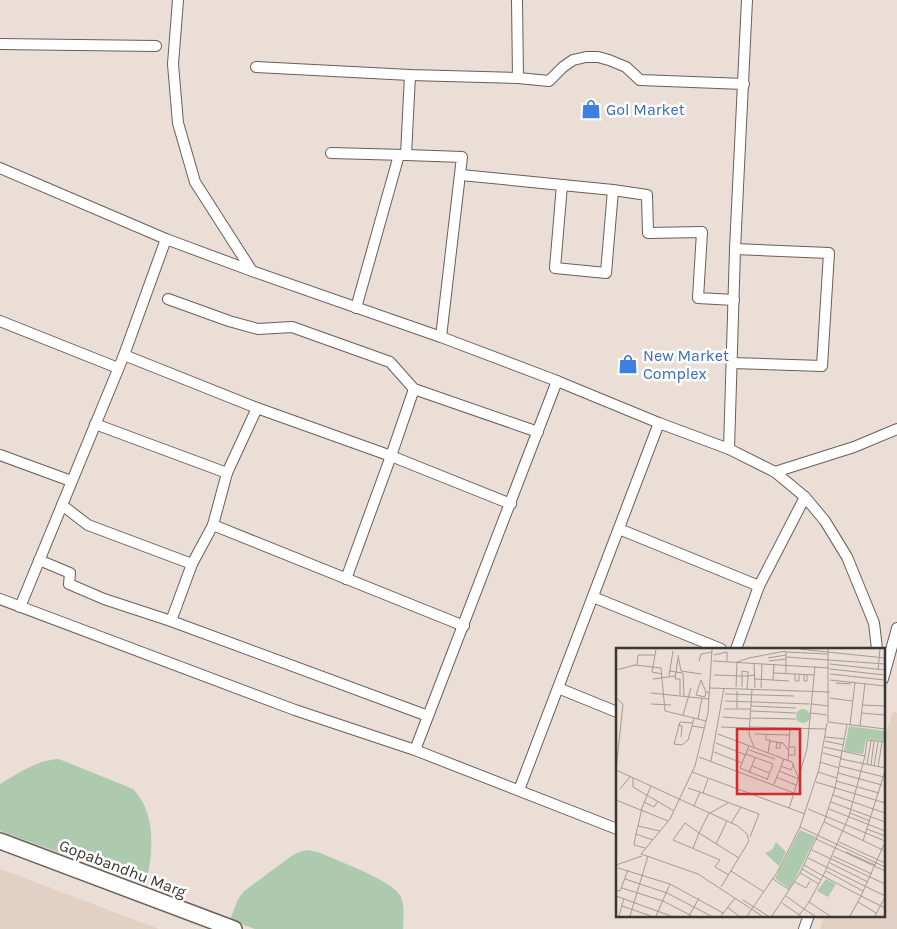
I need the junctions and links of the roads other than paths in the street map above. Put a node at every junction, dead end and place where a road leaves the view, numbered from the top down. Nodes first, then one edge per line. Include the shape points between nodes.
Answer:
1 (178, 0) edge
2 (517, 0) edge
3 (747, 0) edge
4 (0, 44) edge
5 (156, 46) dead end
6 (256, 67) dead end
7 (410, 76) junction
8 (518, 78) junction
9 (744, 84) junction
10 (331, 152) dead end
11 (403, 155) junction
12 (0, 168) edge
13 (461, 175) junction
14 (562, 185) junction
15 (613, 190) junction
16 (166, 239) junction
17 (735, 249) junction
18 (252, 271) junction
19 (168, 299) dead end
20 (734, 300) junction
21 (356, 308) junction
22 (0, 322) edge
23 (441, 337) junction
24 (124, 355) junction
25 (732, 363) junction
26 (118, 368) junction
27 (557, 382) junction
28 (414, 389) junction
29 (257, 408) junction
30 (659, 423) junction
31 (95, 424) junction
32 (897, 429) edge
33 (538, 432) junction
34 (729, 449) junction
35 (0, 454) edge
36 (391, 456) junction
37 (775, 472) junction
38 (227, 473) junction
39 (71, 481) junction
40 (805, 497) junction
41 (511, 504) junction
42 (62, 505) junction
43 (213, 525) junction
44 (619, 529) junction
45 (39, 560) junction
46 (192, 564) junction
47 (346, 579) junction
48 (759, 586) junction
49 (593, 597) junction
50 (0, 599) edge
51 (20, 607) junction
52 (171, 621) junction
53 (464, 626) junction
54 (897, 628) edge
55 (719, 648) edge
56 (736, 648) edge
57 (877, 648) edge
58 (884, 675) edge
59 (558, 688) junction
60 (616, 712) edge
61 (428, 716) junction
62 (415, 750) junction
63 (519, 790) junction
64 (616, 829) edge
65 (0, 840) edge
66 (809, 916) edge
67 (234, 929) edge
68 (804, 929) edge

1 - 18 street via 173,64 178,123 195,182
2 - 8 street
3 - 9 street
4 - 5 street
6 - 7 street
7 - 8 street
7 - 11 street
8 - 9 street via 549,81 573,60 598,57 626,67 640,80
9 - 17 street
10 - 11 street
11 - 13 street via 462,157
11 - 21 street
12 - 16 street
13 - 14 street
13 - 23 street
14 - 15 street
14 - 15 street via 555,268 606,272
15 - 20 street via 647,195 648,233 702,232 698,298
16 - 18 street
16 - 24 street
17 - 20 street
17 - 25 street via 829,253 822,366
18 - 21 street
19 - 28 street via 258,329 292,327 390,362
20 - 25 street
21 - 23 street
22 - 26 street
23 - 27 street
24 - 26 street
24 - 29 street
25 - 34 street
26 - 31 street
27 - 30 street
27 - 33 street
28 - 33 street
28 - 36 street
29 - 36 street
29 - 38 street
30 - 34 street
30 - 44 street
31 - 38 street
31 - 39 street
32 - 37 street via 854,447
33 - 41 street
34 - 37 street
35 - 39 street
36 - 41 street
36 - 47 street
37 - 40 street
38 - 43 street
39 - 42 street
40 - 48 street
40 - 57 street via 847,557 874,623
41 - 53 street
42 - 45 street
42 - 46 street via 88,525
43 - 46 street
43 - 47 street
44 - 48 street
44 - 49 street
45 - 51 street
45 - 52 street via 70,573 69,584
46 - 52 street
47 - 53 street
48 - 56 street
49 - 55 street
49 - 59 street
50 - 51 street
51 - 62 street via 295,710
52 - 61 street
53 - 61 street
54 - 58 street
59 - 60 street
59 - 63 street
61 - 62 street
62 - 63 street
63 - 64 street
65 - 67 main road, Gopabandhu Marg
66 - 68 street

